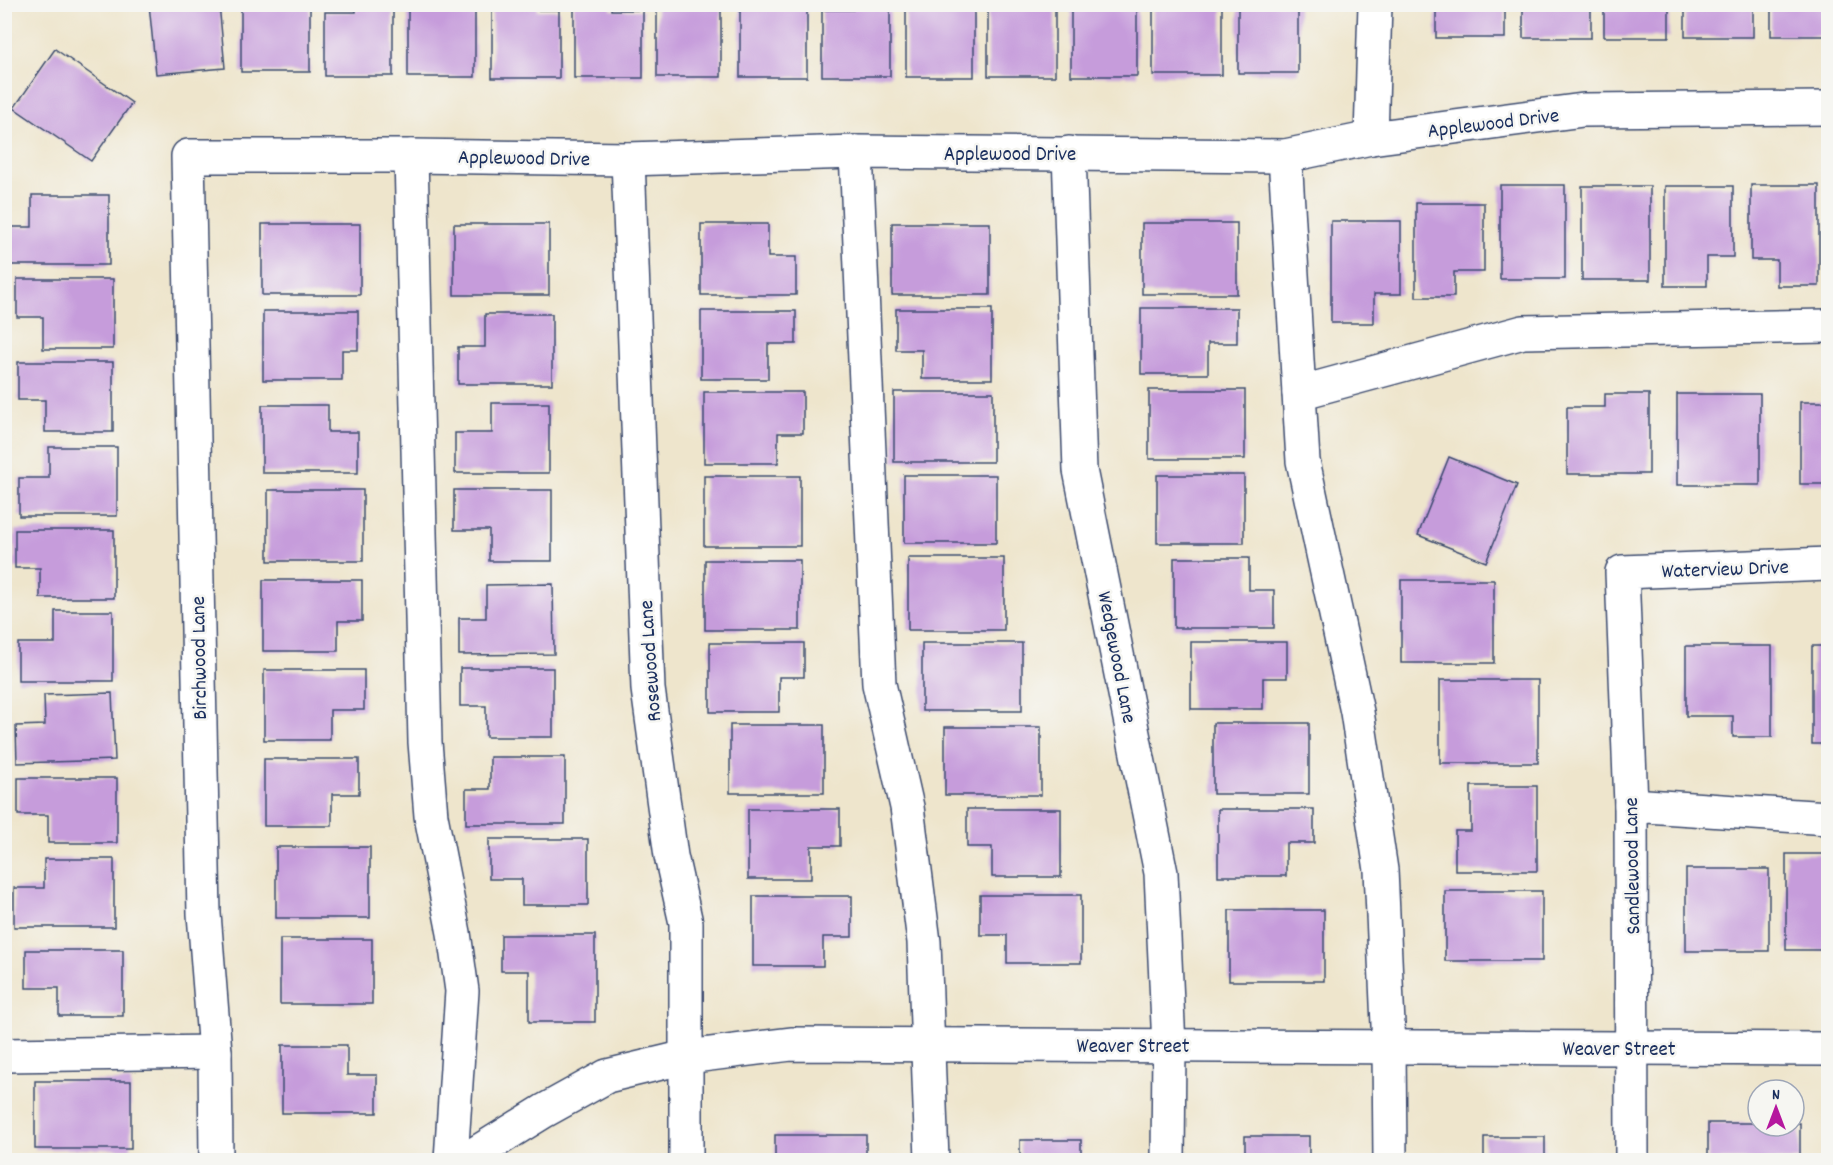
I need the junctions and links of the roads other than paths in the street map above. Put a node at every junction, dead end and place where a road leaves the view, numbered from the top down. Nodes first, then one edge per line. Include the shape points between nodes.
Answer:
1 (1375, 4) edge
2 (1828, 108) edge
3 (1371, 138) junction
4 (856, 152) junction
5 (1069, 153) junction
6 (188, 156) joint
7 (411, 156) junction
8 (1285, 156) junction
9 (628, 159) junction
10 (1828, 326) edge
11 (1299, 393) junction
12 (1828, 564) edge
13 (1622, 572) joint
14 (1630, 805) junction
15 (1828, 818) edge
16 (928, 1044) junction
17 (1169, 1046) junction
18 (1389, 1047) junction
19 (1633, 1047) junction
20 (1828, 1048) edge
21 (215, 1052) junction
22 (4, 1053) edge
23 (686, 1057) junction
24 (216, 1161) edge
25 (451, 1161) edge
26 (465, 1161) edge
27 (686, 1161) edge
28 (932, 1161) edge
29 (1168, 1161) edge
30 (1390, 1161) edge
31 (1632, 1161) edge

1 - 3 street
2 - 3 street, Applewood Drive via 1582,110
3 - 8 street, Applewood Drive
4 - 5 street, Applewood Drive
4 - 9 street, Applewood Drive
4 - 16 street via 879,684 907,807 924,942
5 - 8 street, Applewood Drive
5 - 17 street, Wedgewood Lane via 1080,470 1161,873
6 - 7 street, Applewood Drive
6 - 21 street, Birchwood Lane via 204,914
7 - 9 street, Applewood Drive
7 - 25 street via 425,742 431,816 462,991
8 - 11 street
9 - 23 street, Rosewood Lane via 648,689 671,856 686,923
10 - 11 street via 1523,332
11 - 18 street via 1303,461 1357,712 1381,870
12 - 13 street, Waterview Drive
13 - 14 street, Sandlewood Lane
14 - 15 street
14 - 19 street, Sandlewood Lane
16 - 17 street, Weaver Street
16 - 23 street, Weaver Street via 791,1044
16 - 28 street
17 - 18 street, Weaver Street
17 - 29 street, Wedgewood Lane
18 - 19 street, Weaver Street
18 - 30 street
19 - 20 street, Weaver Street
19 - 31 street, Sandlewood Lane
21 - 22 street
21 - 24 street, Birchwood Lane
23 - 26 street, Weaver Street via 607,1076
23 - 27 street, Rosewood Lane

